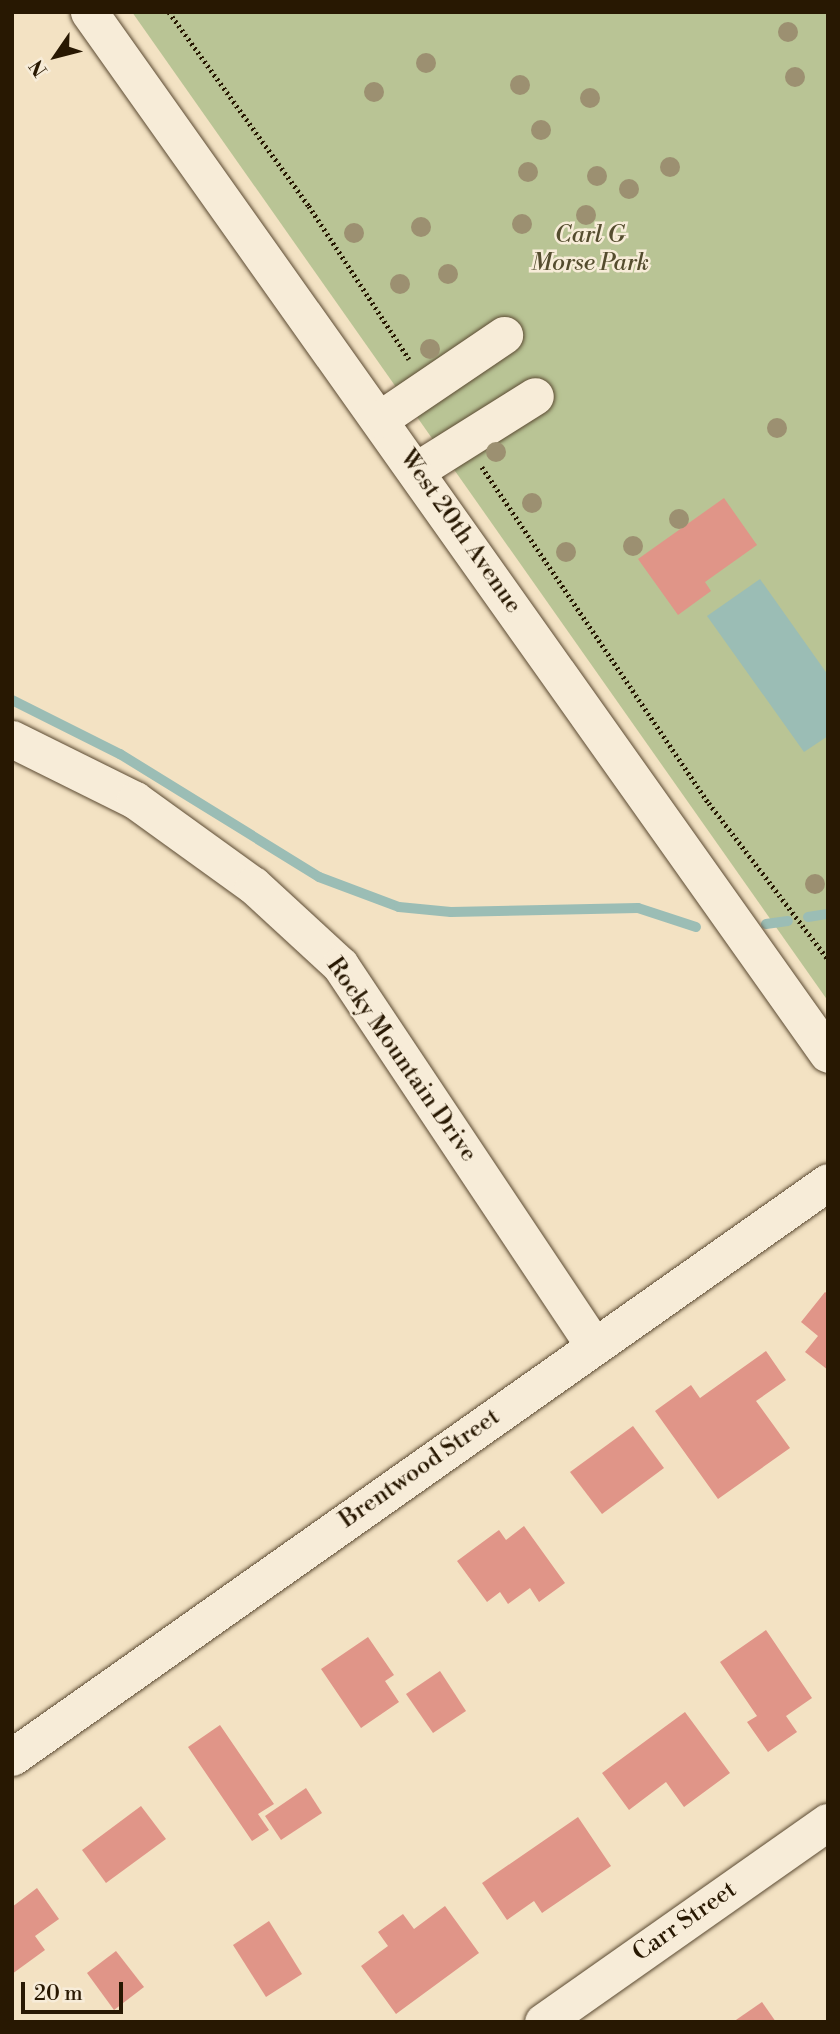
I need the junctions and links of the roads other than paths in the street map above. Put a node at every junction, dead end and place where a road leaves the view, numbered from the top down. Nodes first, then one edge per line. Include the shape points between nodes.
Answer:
1 (89, 12) edge
2 (504, 335) dead end
3 (535, 396) dead end
4 (380, 419) junction
5 (416, 470) junction
6 (12, 739) edge
7 (828, 1054) edge
8 (828, 1182) edge
9 (594, 1346) junction
10 (12, 1757) edge
11 (828, 1822) edge
12 (543, 2022) edge

1 - 4 street, West 20th Avenue
2 - 4 street
3 - 5 street
4 - 5 street, West 20th Avenue
5 - 7 street, West 20th Avenue
6 - 9 street, Rocky Mountain Drive via 135,800 253,886 340,965
8 - 9 street, Brentwood Street
9 - 10 street, Brentwood Street
11 - 12 street, Carr Street

